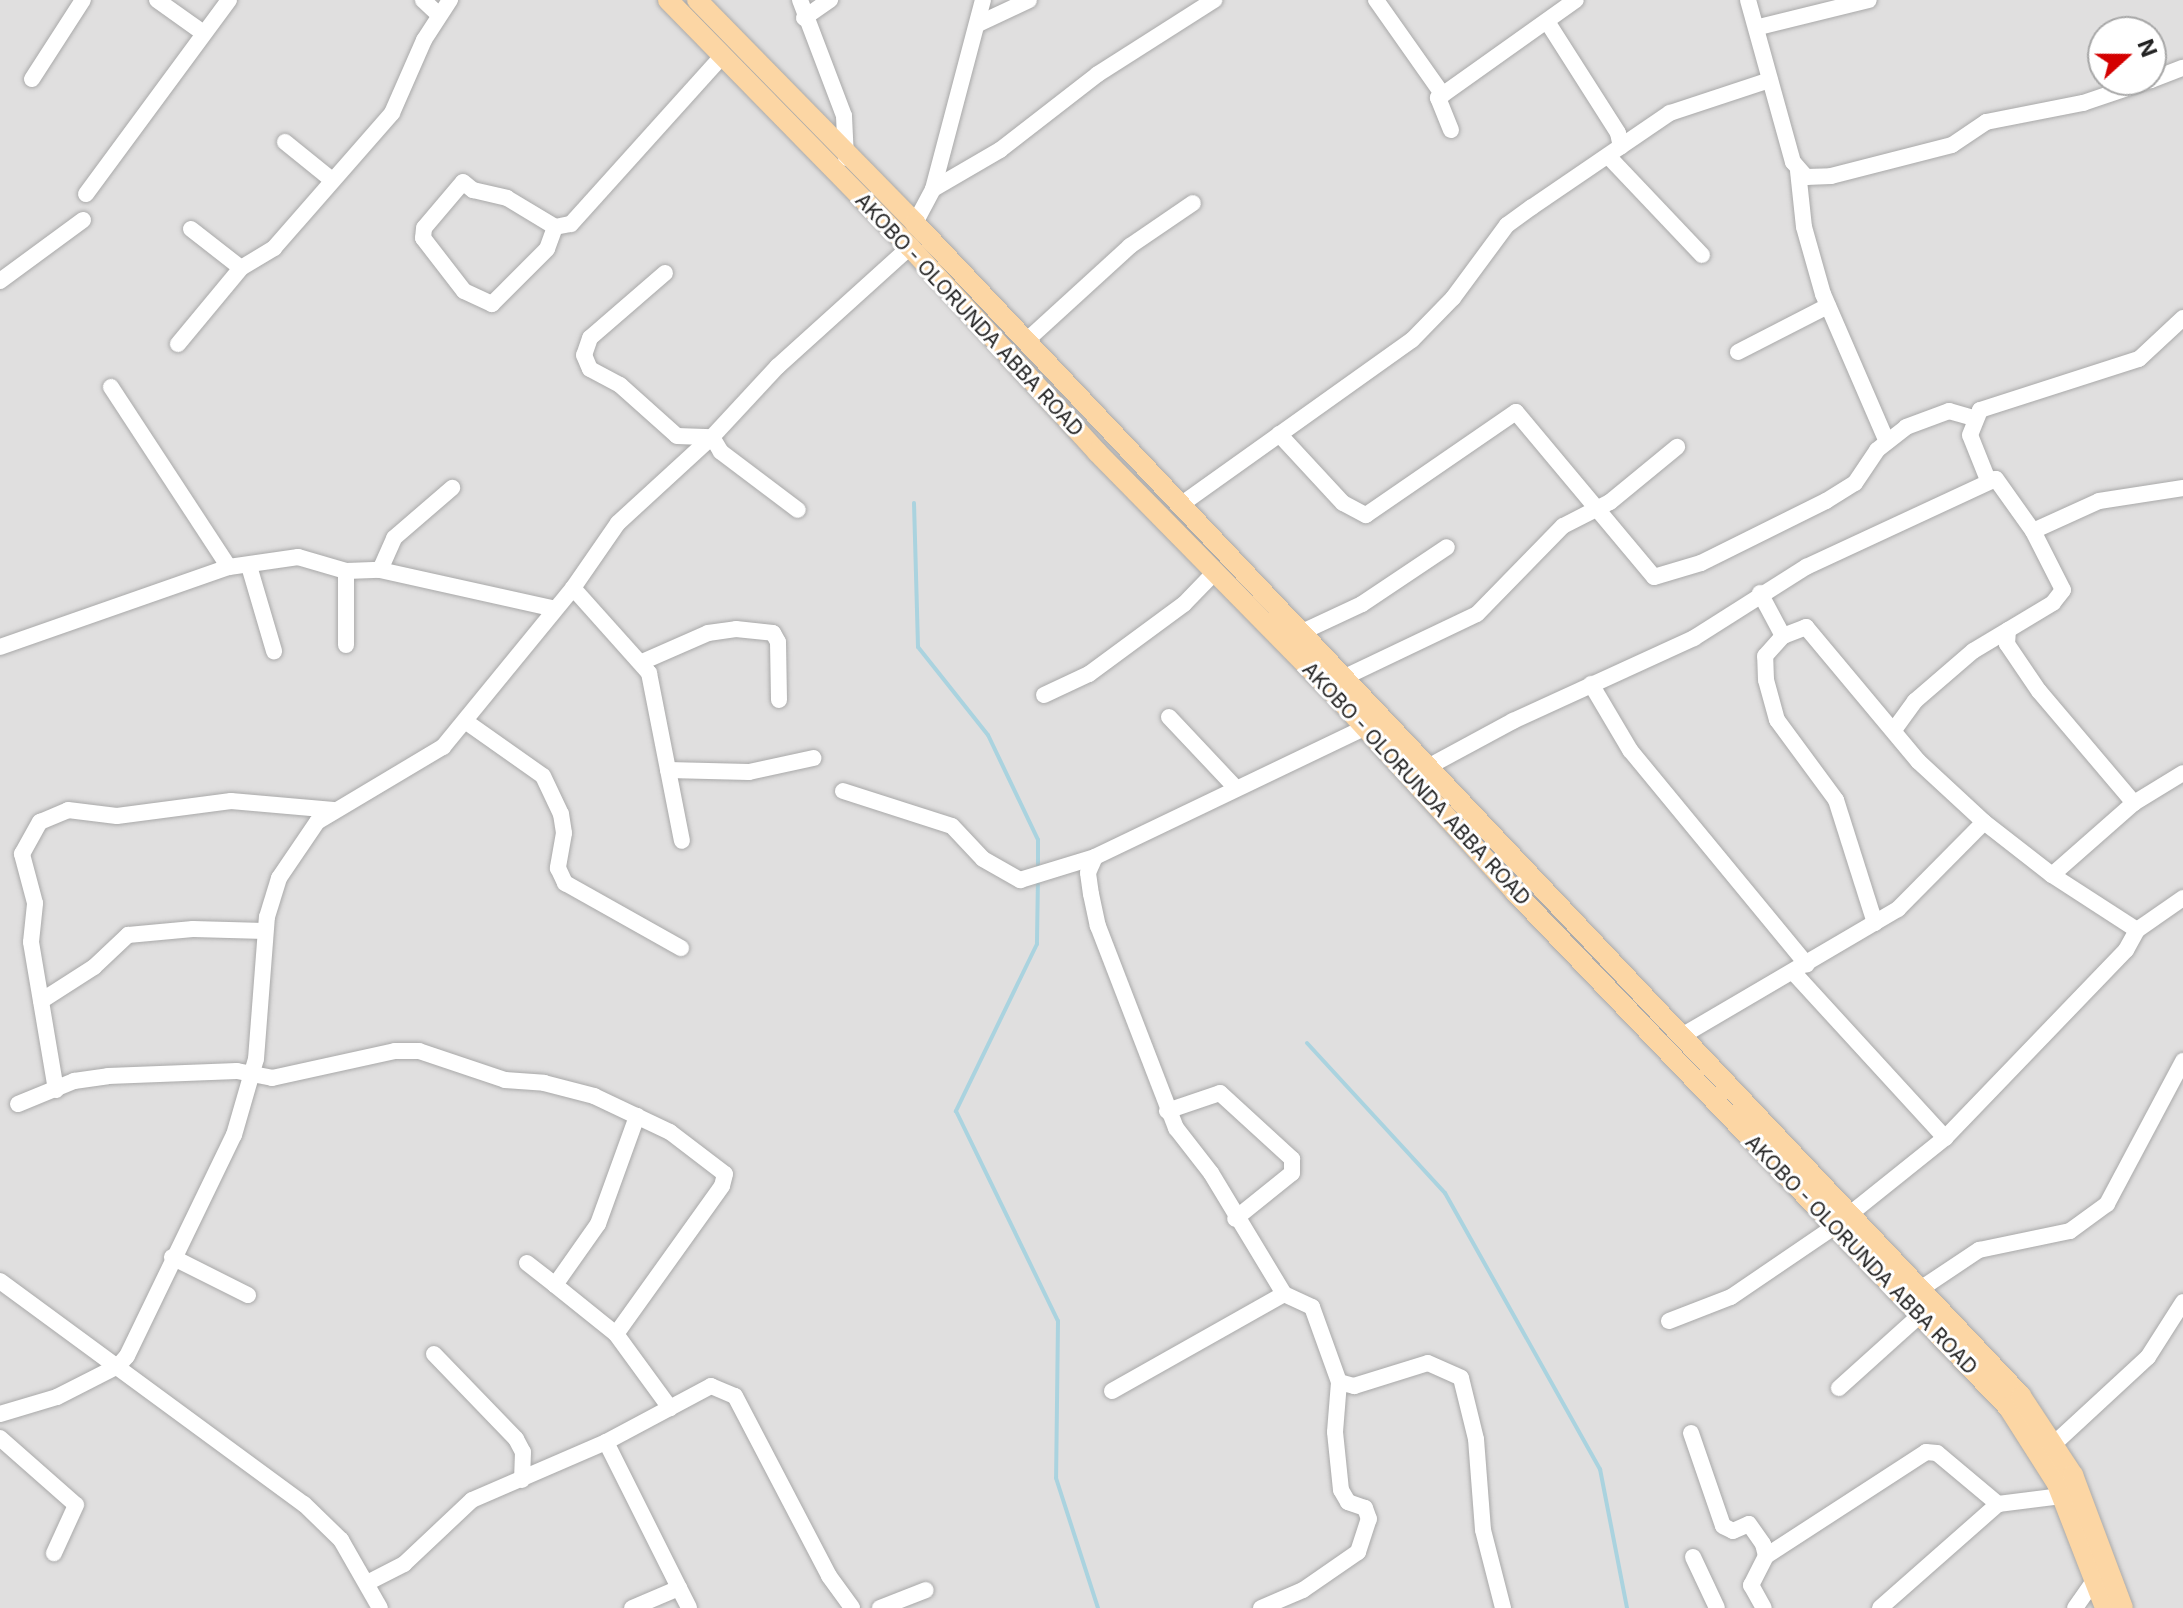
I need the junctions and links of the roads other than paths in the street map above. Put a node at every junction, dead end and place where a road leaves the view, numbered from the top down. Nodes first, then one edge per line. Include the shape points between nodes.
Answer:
1 (83, 0) edge
2 (157, 0) edge
3 (229, 0) edge
4 (423, 0) edge
5 (450, 0) edge
6 (668, 0) edge
7 (697, 0) edge
8 (800, 0) edge
9 (830, 0) edge
10 (983, 0) edge
11 (1029, 0) edge
12 (1214, 0) edge
13 (1376, 0) edge
14 (1576, 0) edge
15 (1748, 0) edge
16 (1869, 0) edge
17 (438, 14) junction
18 (804, 18) junction
19 (980, 23) junction
20 (1548, 23) junction
21 (1759, 27) junction
22 (202, 32) junction
23 (723, 55) junction
24 (32, 79) dead end
25 (1770, 80) junction
26 (1443, 95) junction
27 (2104, 96) edge
28 (1451, 130) dead end
29 (285, 142) dead end
30 (1615, 152) junction
31 (846, 158) junction
32 (1798, 171) junction
33 (332, 180) junction
34 (933, 189) junction
35 (86, 194) dead end
36 (1193, 203) dead end
37 (83, 220) dead end
38 (915, 223) junction
39 (555, 227) junction
40 (191, 229) dead end
41 (910, 247) junction
42 (1702, 255) dead end
43 (241, 268) junction
44 (665, 273) dead end
45 (0, 281) edge
46 (1828, 306) junction
47 (2183, 318) edge
48 (1025, 342) junction
49 (178, 344) dead end
50 (1738, 352) dead end
51 (111, 387) dead end
52 (1973, 418) junction
53 (1279, 434) junction
54 (1114, 435) junction
55 (712, 437) junction
56 (1887, 442) junction
57 (1677, 447) dead end
58 (1097, 452) junction
59 (1988, 480) junction
60 (452, 488) dead end
61 (2183, 488) edge
62 (1179, 506) junction
63 (1600, 509) junction
64 (798, 510) dead end
65 (2033, 531) junction
66 (1447, 547) dead end
67 (249, 566) junction
68 (229, 567) junction
69 (380, 570) junction
70 (346, 571) junction
71 (1214, 573) junction
72 (573, 588) junction
73 (1760, 593) junction
74 (552, 608) junction
75 (1300, 633) junction
76 (1783, 636) junction
77 (2002, 638) junction
78 (346, 645) dead end
79 (0, 647) edge
80 (274, 651) dead end
81 (642, 662) junction
82 (1345, 677) junction
83 (1591, 684) junction
84 (1044, 695) dead end
85 (779, 700) dead end
86 (1169, 717) dead end
87 (465, 721) junction
88 (1364, 728) junction
89 (1895, 729) junction
90 (814, 758) dead end
91 (1426, 768) junction
92 (668, 770) junction
93 (2183, 773) edge
94 (1235, 787) junction
95 (843, 791) dead end
96 (2134, 803) junction
97 (334, 810) junction
98 (1984, 822) junction
99 (682, 841) dead end
100 (1095, 857) junction
101 (2052, 875) junction
102 (2183, 898) edge
103 (1875, 923) junction
104 (2137, 930) junction
105 (265, 931) junction
106 (681, 948) dead end
107 (1801, 969) junction
108 (41, 1001) junction
109 (1680, 1037) junction
110 (2183, 1061) edge
111 (253, 1072) junction
112 (56, 1090) junction
113 (18, 1104) dead end
114 (1167, 1111) junction
115 (637, 1116) junction
116 (1945, 1138) junction
117 (1235, 1219) junction
118 (1842, 1221) junction
119 (172, 1257) junction
120 (527, 1263) dead end
121 (0, 1281) edge
122 (555, 1285) junction
123 (1922, 1288) junction
124 (1284, 1294) junction
125 (248, 1295) dead end
126 (2183, 1302) edge
127 (1919, 1316) junction
128 (1669, 1321) dead end
129 (1959, 1327) junction
130 (616, 1334) junction
131 (1943, 1341) junction
132 (434, 1354) dead end
133 (118, 1366) junction
134 (1339, 1382) junction
135 (1839, 1388) dead end
136 (1112, 1391) dead end
137 (670, 1408) junction
138 (0, 1414) edge
139 (1691, 1433) dead end
140 (0, 1438) edge
141 (606, 1442) junction
142 (2056, 1442) junction
143 (522, 1480) junction
144 (2061, 1496) junction
145 (1998, 1504) junction
146 (54, 1553) dead end
147 (1766, 1556) junction
148 (1693, 1557) dead end
149 (2095, 1579) junction
150 (367, 1583) junction
151 (679, 1588) junction
152 (926, 1590) dead end
153 (380, 1608) edge
154 (632, 1608) edge
155 (689, 1608) edge
156 (852, 1608) edge
157 (880, 1608) edge
158 (1261, 1608) edge
159 (1503, 1608) edge
160 (1717, 1608) edge
161 (1764, 1608) edge
162 (1880, 1608) edge
163 (2075, 1608) edge
164 (2105, 1608) edge
165 (2123, 1608) edge

1 - 24 street
2 - 22 street
3 - 22 street
4 - 17 street
5 - 17 street
6 - 23 main road, AKOBO - OLORUNDA ABBA ROAD
7 - 31 main road, AKOBO - OLORUNDA ABBA ROAD
8 - 18 street
9 - 18 street
10 - 19 street
11 - 19 street
12 - 34 street via 1098,74 1000,150
13 - 26 street
14 - 20 street
15 - 21 street
16 - 21 street
17 - 33 street via 392,113
18 - 31 street via 844,116
19 - 34 street
20 - 26 street
20 - 30 street via 1618,133
21 - 25 street
22 - 35 street
23 - 39 street via 594,201 571,224
23 - 41 main road, AKOBO - OLORUNDA ABBA ROAD
25 - 30 street via 1670,113
25 - 32 street
26 - 28 street via 1437,105
27 - 32 street via 1986,122 1952,145 1831,176 1806,177
29 - 33 street
30 - 42 street
30 - 53 street via 1507,225 1453,298 1412,340
31 - 38 main road, AKOBO - OLORUNDA ABBA ROAD
32 - 46 street via 1804,227
33 - 43 street via 304,208 288,235
34 - 38 street
36 - 48 street via 1130,246
37 - 45 street
38 - 48 main road, AKOBO - OLORUNDA ABBA ROAD
39 - 39 street via 507,198 473,190 463,182 424,228 423,238 464,291 492,304 547,249
40 - 43 street
41 - 55 street via 777,367
41 - 58 main road, AKOBO - OLORUNDA ABBA ROAD
43 - 49 street
44 - 55 street via 590,338 584,355 590,369 620,385 677,436
46 - 50 street
46 - 56 street
47 - 52 street via 2139,359 1993,404
48 - 54 main road, AKOBO - OLORUNDA ABBA ROAD
51 - 68 street
52 - 56 street via 1949,411 1933,415
52 - 59 street via 1970,435
53 - 62 street
53 - 63 street via 1343,503 1366,515 1516,412
54 - 58 main road
54 - 62 main road, AKOBO - OLORUNDA ABBA ROAD
55 - 64 street via 721,452
55 - 72 street via 610,532
56 - 63 street via 1855,483 1826,501 1669,575 1645,572
57 - 63 street
58 - 71 main road, AKOBO - OLORUNDA ABBA ROAD
59 - 65 street via 2003,483 2017,515
59 - 73 street
60 - 69 street via 394,538
61 - 65 street via 2099,501
62 - 75 main road, AKOBO - OLORUNDA ABBA ROAD
63 - 82 street via 1563,526 1477,614
65 - 77 street via 2063,590 2053,603
66 - 75 street via 1362,604
67 - 68 street
67 - 70 street via 298,557
67 - 80 street
68 - 79 street
69 - 70 street
69 - 74 street
70 - 78 street
71 - 84 street via 1184,604 1089,674
71 - 88 main road, AKOBO - OLORUNDA ABBA ROAD
72 - 74 street
72 - 81 street
73 - 76 street
73 - 83 street via 1694,638
74 - 87 street
75 - 82 main road, AKOBO - OLORUNDA ABBA ROAD
76 - 89 street via 1806,627
76 - 103 street via 1765,656 1777,720 1836,800
77 - 89 street via 1915,701
77 - 96 street via 2039,691
81 - 85 street via 708,633 773,633
81 - 92 street via 653,688
82 - 91 main road, AKOBO - OLORUNDA ABBA ROAD
83 - 91 street
83 - 107 street via 1630,750
86 - 94 street
87 - 97 street via 423,763
87 - 106 street via 543,776 561,814 564,833 558,868 565,883
88 - 94 street
88 - 118 main road, AKOBO - OLORUNDA ABBA ROAD
89 - 98 street via 1918,761
90 - 92 street via 749,772
91 - 109 main road, AKOBO - OLORUNDA ABBA ROAD
92 - 99 street
93 - 96 street
94 - 100 street
95 - 100 street via 952,826 983,859 1020,880
96 - 101 street
97 - 105 street via 317,822 279,878
97 - 108 street via 231,801 117,816 68,810 51,814 22,854 35,903 31,942
98 - 101 street
98 - 103 street via 1932,879
100 - 114 street via 1088,873 1098,926
101 - 104 street
102 - 104 street
103 - 107 street
104 - 116 street via 2126,950
105 - 108 street via 193,929 128,935 94,967
105 - 111 street
107 - 109 street
107 - 116 street
108 - 112 street
109 - 118 main road, AKOBO - OLORUNDA ABBA ROAD
110 - 123 street via 2107,1204 2070,1231 1979,1250
111 - 112 street via 108,1076
111 - 115 street via 272,1078 395,1051 419,1051 505,1080 569,1088
111 - 119 street via 234,1135
112 - 113 street
114 - 117 street via 1211,1173
114 - 117 street via 1220,1093 1292,1159 1292,1173
115 - 122 street via 598,1224
115 - 130 street via 670,1132 725,1174 722,1186
116 - 118 street
117 - 124 street
118 - 123 main road, AKOBO - OLORUNDA ABBA ROAD
118 - 127 main road, AKOBO - OLORUNDA ABBA ROAD
118 - 128 street via 1731,1297
119 - 125 street
119 - 133 street
120 - 122 street
121 - 133 street
122 - 130 street
123 - 129 main road, AKOBO - OLORUNDA ABBA ROAD
124 - 134 street via 1312,1307
124 - 136 street
126 - 142 street via 2148,1357
127 - 131 main road, AKOBO - OLORUNDA ABBA ROAD
127 - 135 street
129 - 131 main road
129 - 142 main road, AKOBO - OLORUNDA ABBA ROAD
130 - 137 street
131 - 144 main road, AKOBO - OLORUNDA ABBA ROAD via 2008,1407 2036,1444
132 - 143 street via 516,1439 523,1452
133 - 138 street via 57,1397
133 - 150 street via 173,1413 304,1504 341,1540
134 - 158 street via 1335,1432 1341,1490 1348,1502 1365,1508 1369,1519 1358,1552 1303,1590
134 - 159 street via 1354,1386 1428,1363 1461,1378 1476,1439 1483,1530
137 - 141 street
137 - 156 street via 711,1386 735,1396 829,1576
139 - 147 street via 1723,1526 1733,1531 1744,1524 1754,1527
140 - 146 street via 76,1505
141 - 143 street
141 - 151 street
142 - 165 main road, AKOBO - OLORUNDA ABBA ROAD
143 - 150 street via 472,1500 404,1564
144 - 145 street
144 - 149 main road, AKOBO - OLORUNDA ABBA ROAD
145 - 147 street via 1937,1453 1926,1452
145 - 162 street
147 - 161 street via 1751,1585
148 - 160 street
149 - 163 street
149 - 164 main road, AKOBO - OLORUNDA ABBA ROAD
150 - 153 street
151 - 154 street
151 - 155 street
152 - 157 street

